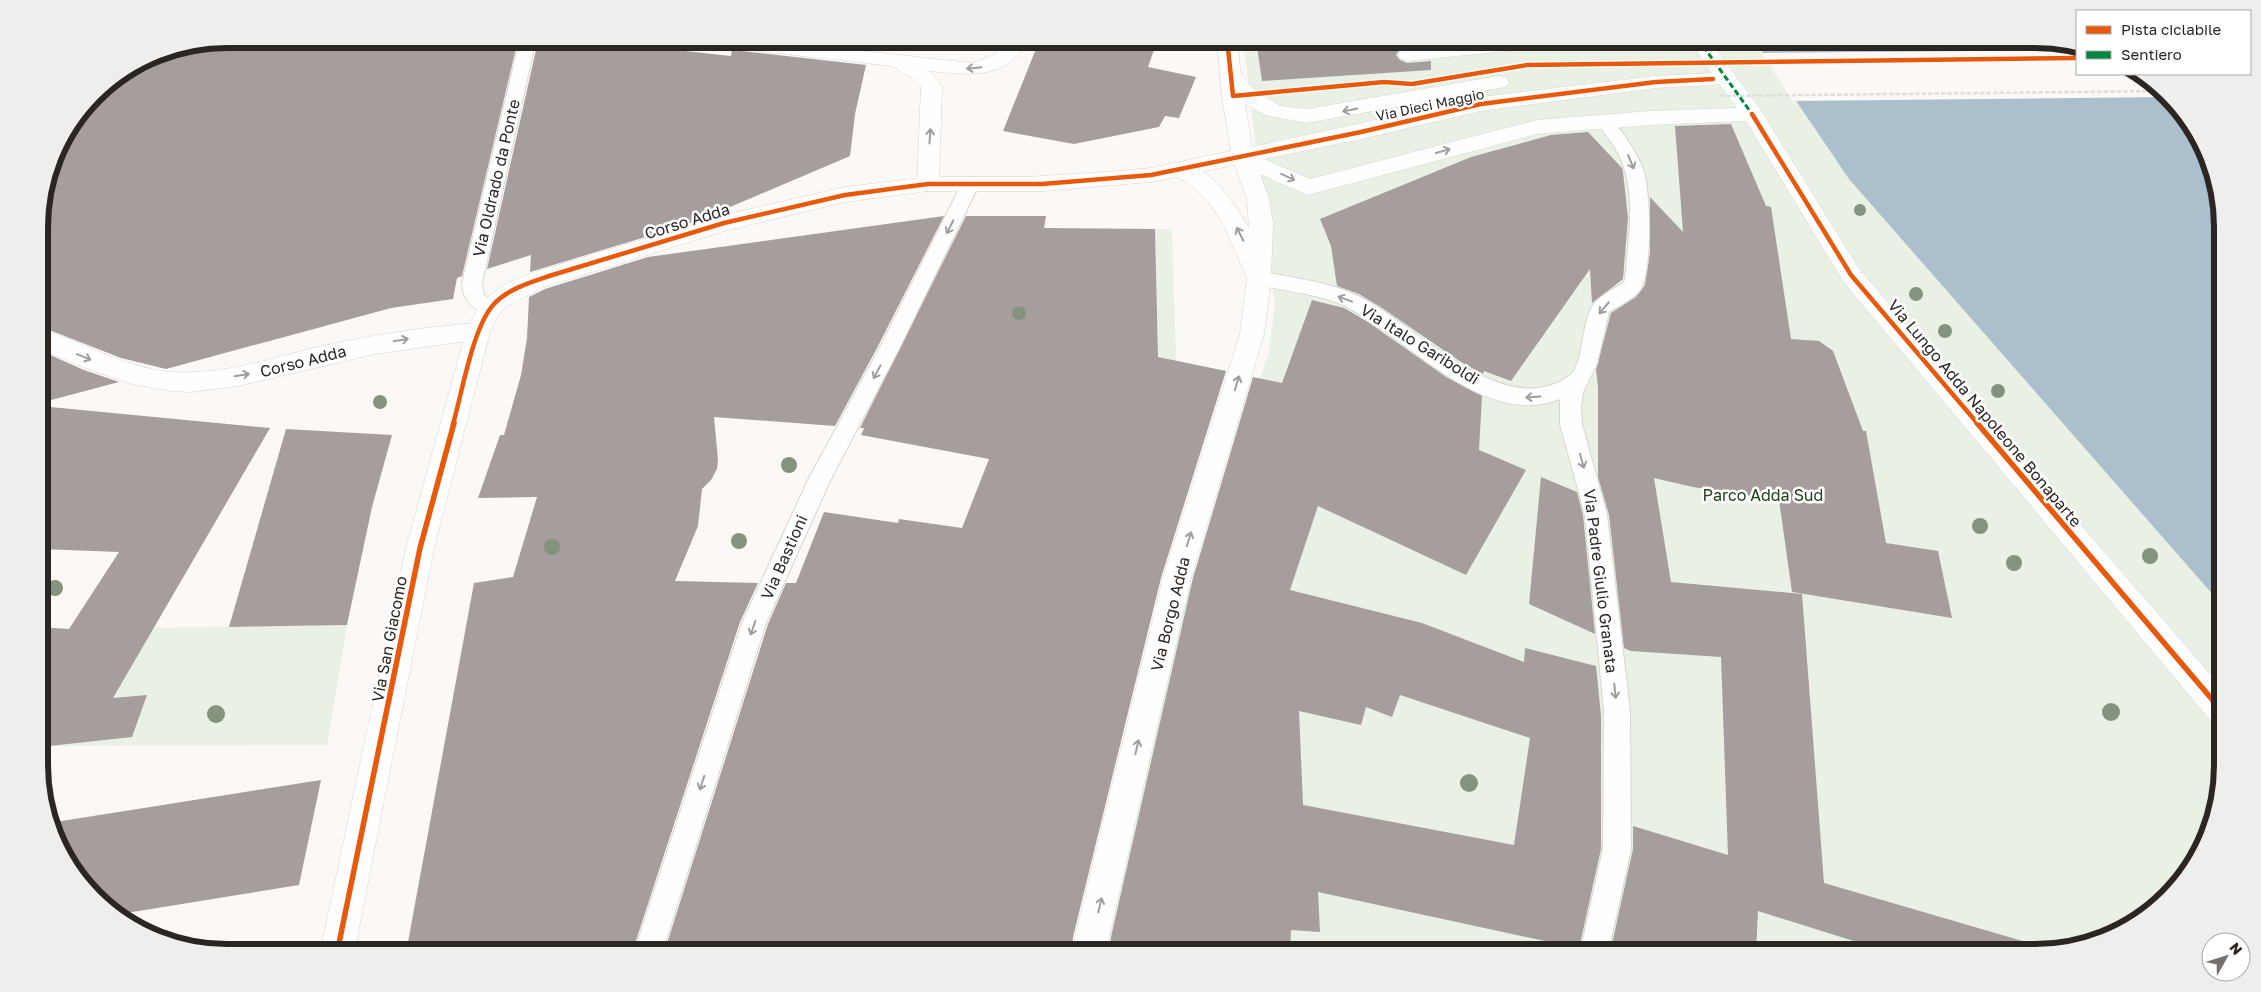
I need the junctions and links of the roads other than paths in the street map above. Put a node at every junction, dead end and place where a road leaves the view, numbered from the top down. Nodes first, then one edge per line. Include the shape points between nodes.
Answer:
1 (526, 48) edge
2 (785, 48) edge
3 (1014, 48) edge
4 (1228, 48) edge
5 (1472, 48) edge
6 (1704, 48) edge
7 (1408, 54) dead end
8 (898, 62) junction
9 (1231, 76) junction
10 (1713, 79) road end
11 (1623, 86) junction
12 (1752, 114) junction
13 (1606, 121) junction
14 (1243, 157) junction
15 (1180, 170) junction
16 (971, 183) junction
17 (928, 184) junction
18 (1259, 278) junction
19 (484, 320) junction
20 (48, 341) edge
21 (1578, 381) junction
22 (2214, 702) edge
23 (339, 944) edge
24 (651, 944) edge
25 (1092, 944) edge
26 (1596, 944) edge

1 - 19 lane, Via Oldrado da Ponte via 472,283 472,293
2 - 8 street
3 -> 8 street via 1010,54 982,67 961,69
4 - 9 street, Via Borgo Adda
5 - 7 street
6 - 12 street, Via Lungo Adda Napoleone Bonaparte
17 -> 8 street via 932,86 914,69
11 -> 9 street, Via Dieci Maggio via 1556,80 1511,81 1307,116 1263,108 1246,95
9 - 14 street, Via Borgo Adda
10 - 11 street, Via Dieci Maggio
11 - 14 street, Via Dieci Maggio via 1481,104
12 - 13 street
12 - 22 street, Via Lungo Adda Napoleone Bonaparte via 1852,275
14 -> 13 street via 1308,187 1537,127
13 -> 21 lane, Via Padre Giulio Granata via 1630,157 1638,183 1635,280 1631,288 1601,308 1588,364
14 - 15 street, Via Dieci Maggio
14 - 18 street, Via Borgo Adda via 1258,199 1261,232
15 - 16 street, Corso Adda via 1112,179 1026,184
18 -> 15 street via 1239,231 1224,206 1198,178
16 - 17 street, Corso Adda
16 -> 24 lane, Via Bastioni via 889,349 819,480 754,623
17 - 19 street, Corso Adda via 835,196 726,221 509,293
21 -> 18 lane, Via Italo Gariboldi via 1543,397 1510,395 1450,366 1350,300
25 -> 18 street, Via Borgo Adda via 1177,578 1252,334
20 -> 19 street, Corso Adda via 87,359 126,371 161,380 190,382 256,373
19 - 23 street, Via San Giacomo via 420,548
21 -> 26 lane, Via Padre Giulio Granata via 1572,392 1571,424 1596,516 1617,712 1617,849

